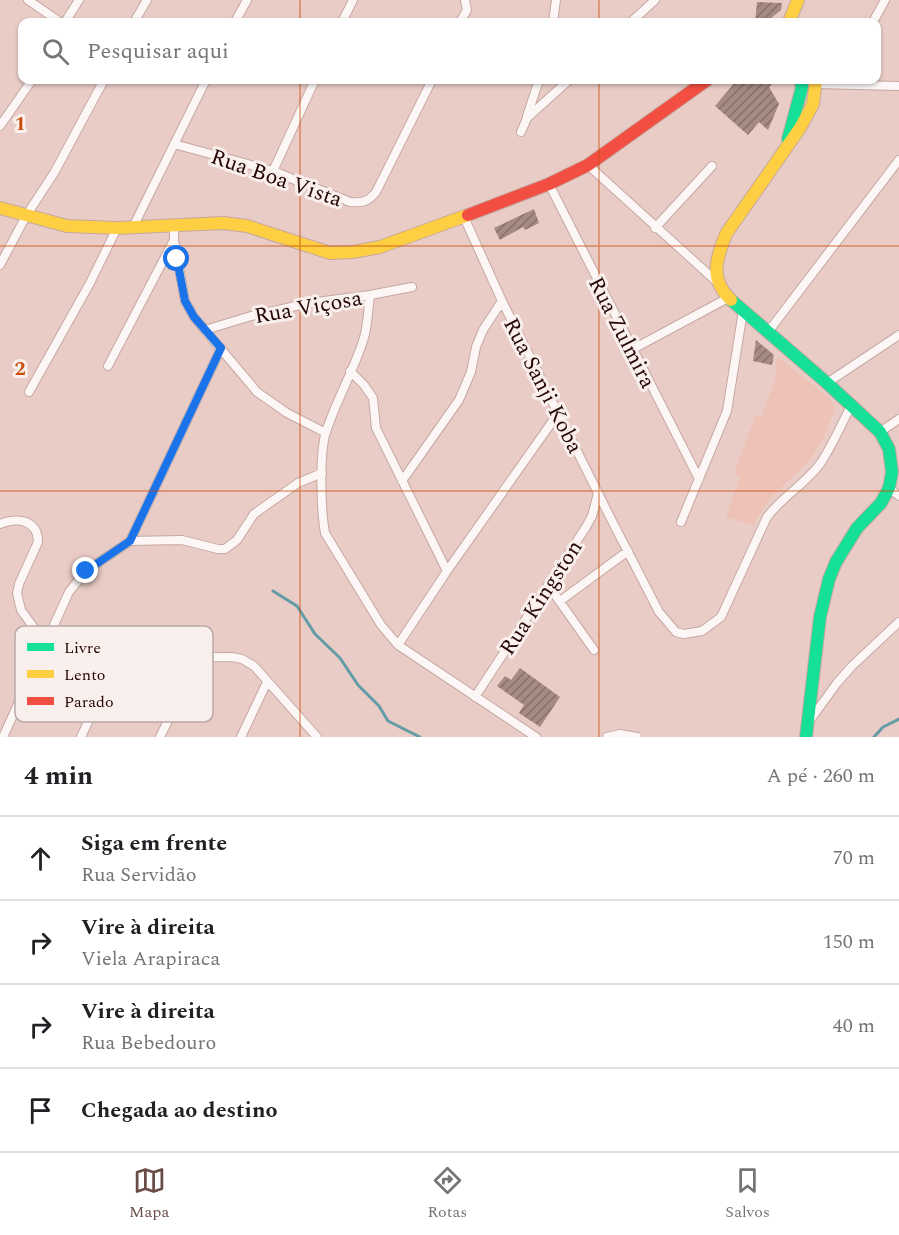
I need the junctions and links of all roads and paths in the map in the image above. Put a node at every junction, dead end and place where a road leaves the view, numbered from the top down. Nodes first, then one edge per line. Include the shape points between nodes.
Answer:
1 (28, 0) edge
2 (79, 0) edge
3 (247, 0) edge
4 (353, 0) edge
5 (465, 0) edge
6 (556, 0) edge
7 (655, 0) edge
8 (798, 0) edge
9 (885, 0) edge
10 (143, 1) edge
11 (54, 18) edge
12 (68, 18) edge
13 (137, 18) edge
14 (238, 18) edge
15 (344, 18) edge
16 (462, 18) edge
17 (554, 18) edge
18 (635, 18) edge
19 (791, 18) edge
20 (875, 18) edge
21 (29, 84) edge
22 (102, 84) edge
23 (204, 84) edge
24 (313, 84) edge
25 (430, 84) edge
26 (538, 84) edge
27 (565, 84) edge
28 (695, 84) edge
29 (700, 84) edge
30 (801, 84) edge
31 (802, 84) edge
32 (815, 84) edge
33 (816, 84) edge
34 (858, 84) edge
35 (899, 86) edge
36 (688, 92) junction
37 (527, 118) junction
38 (0, 126) edge
39 (521, 132) dead end
40 (174, 144) junction
41 (783, 154) junction
42 (899, 161) edge
43 (588, 165) junction
44 (712, 166) dead end
45 (273, 171) junction
46 (549, 184) junction
47 (0, 208) edge
48 (26, 216) junction
49 (464, 217) junction
50 (134, 227) junction
51 (174, 227) junction
52 (117, 228) junction
53 (655, 228) junction
54 (174, 240) junction
55 (0, 265) edge
56 (717, 282) junction
57 (412, 287) dead end
58 (370, 295) junction
59 (728, 298) junction
60 (502, 301) junction
61 (743, 311) junction
62 (205, 330) junction
63 (768, 332) junction
64 (899, 335) edge
65 (221, 348) junction
66 (633, 349) junction
67 (108, 366) dead end
68 (350, 371) junction
69 (827, 383) junction
70 (29, 392) dead end
71 (851, 406) junction
72 (559, 412) junction
73 (899, 419) edge
74 (880, 432) junction
75 (326, 434) junction
76 (322, 473) junction
77 (699, 479) junction
78 (402, 481) junction
79 (894, 492) edge
80 (598, 493) junction
81 (681, 522) dead end
82 (0, 524) edge
83 (130, 541) junction
84 (628, 551) junction
85 (447, 571) junction
86 (548, 585) junction
87 (560, 601) junction
88 (899, 622) edge
89 (32, 626) edge
90 (53, 626) edge
91 (398, 645) junction
92 (594, 650) dead end
93 (213, 657) edge
94 (267, 682) junction
95 (475, 697) junction
96 (15, 710) edge
97 (88, 722) edge
98 (167, 722) edge
99 (808, 723) junction
100 (3, 737) edge
101 (81, 737) edge
102 (160, 737) edge
103 (241, 737) edge
104 (317, 737) edge
105 (536, 737) edge
106 (607, 737) edge
107 (638, 737) edge
108 (806, 737) edge

1 - 11 street
2 - 12 street
3 - 14 street
4 - 15 street
5 - 16 street
6 - 17 street
7 - 18 street
8 - 19 main road
9 - 20 street
10 - 13 street
21 - 38 street
22 - 48 street
23 - 40 street
24 - 45 street
25 - 45 street, Rua Boa Vista via 371,199 350,202
26 - 37 street
27 - 37 street
28 - 36 main road
29 - 36 main road
30 - 41 main road
31 - 32 main road via 810,91
33 - 41 main road via 813,104
34 - 35 street
36 - 43 main road
37 - 39 street
40 - 45 street, Rua Boa Vista
40 - 50 street
41 - 56 main road via 726,234 716,266
42 - 63 street
43 - 46 main road
43 - 53 street
44 - 53 street
46 - 49 main road
46 - 66 street, Rua Zulmira
47 - 48 main road
48 - 52 main road via 67,226
48 - 55 street
49 - 51 main road via 380,247 330,253 247,226 223,223
49 - 60 street, Rua Sanji Koba
50 - 51 main road
50 - 52 main road
51 - 54 street
52 - 70 street
53 - 56 street
54 - 62 street via 185,301
54 - 67 street
56 - 59 main road
57 - 58 street, Rua Viçosa
58 - 62 street, Rua Viçosa via 309,303
58 - 68 street via 363,342
59 - 61 main road
59 - 66 street
60 - 72 street, Rua Sanji Koba
60 - 78 street via 483,330 459,400
61 - 63 main road
61 - 77 street via 727,411
62 - 65 street
63 - 69 main road
64 - 69 street
65 - 75 street via 257,392
65 - 83 street
66 - 77 street, Rua Zulmira
68 - 75 street
68 - 78 street via 373,398 376,428
69 - 71 main road
71 - 74 main road
71 - 84 street, Rua Sanji Koba via 820,463 767,517 722,617 710,627 693,633 676,632 659,612
72 - 80 street, Rua Sanji Koba
72 - 85 street
73 - 74 street
74 - 79 main road via 890,449
75 - 76 street
76 - 83 street via 298,483 254,514 237,540 225,549 182,540
76 - 91 street via 325,533 381,625
77 - 81 street
78 - 85 street
79 - 99 main road via 857,528 829,579 820,617
80 - 84 street, Rua Sanji Koba
80 - 86 street, Rua Kingston via 592,516
82 - 89 street via 29,522 38,535 17,593 21,610
83 - 90 street via 76,581
84 - 87 street
85 - 91 street
86 - 87 street
86 - 95 street, Rua Kingston
87 - 92 street
88 - 99 street via 852,666
91 - 95 street
93 - 94 street via 242,658
94 - 103 street
94 - 104 street
95 - 105 street
96 - 100 street
97 - 101 street
98 - 102 street
99 - 108 main road
106 - 107 street

